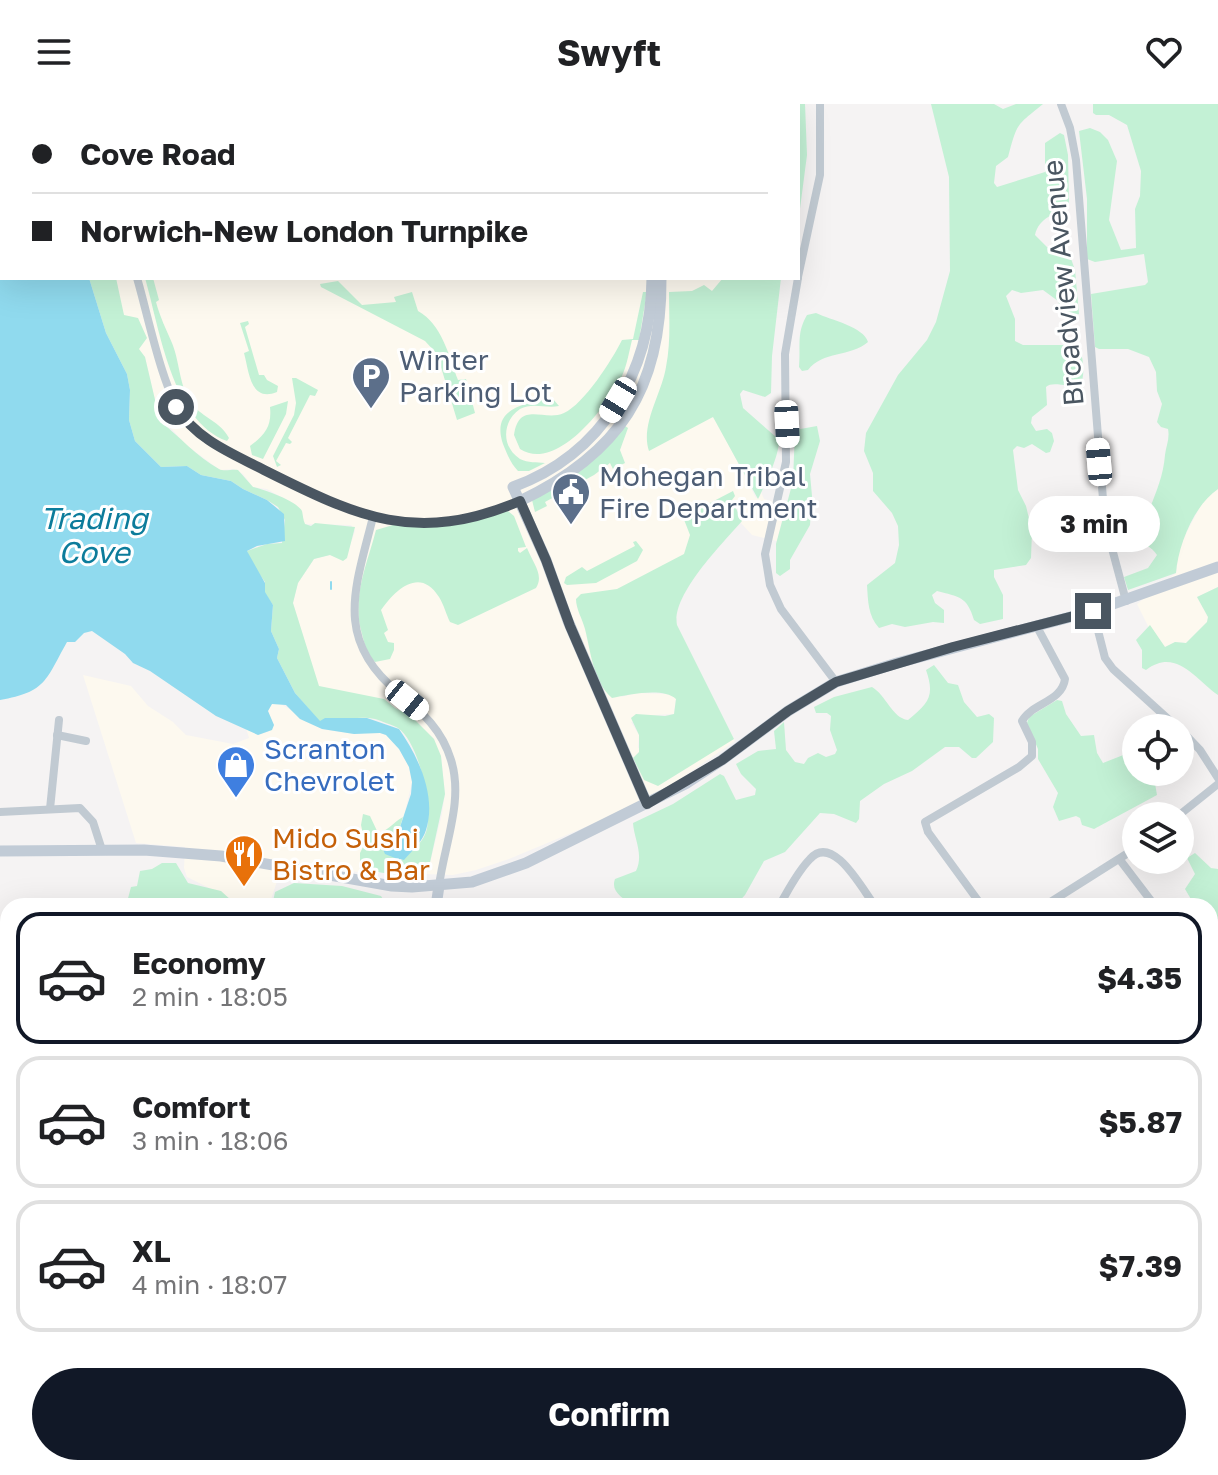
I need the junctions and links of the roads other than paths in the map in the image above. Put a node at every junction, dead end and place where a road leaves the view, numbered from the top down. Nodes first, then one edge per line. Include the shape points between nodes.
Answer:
1 (820, 104) edge
2 (1061, 104) edge
3 (800, 269) edge
4 (138, 280) edge
5 (652, 280) edge
6 (661, 280) edge
7 (798, 280) edge
8 (520, 501) junction
9 (373, 517) junction
10 (1218, 567) edge
11 (1126, 601) junction
12 (1093, 611) junction
13 (1036, 625) junction
14 (836, 682) junction
15 (1162, 714) edge
16 (59, 720) dead end
17 (57, 735) junction
18 (86, 741) dead end
19 (1194, 744) edge
20 (1218, 781) edge
21 (1194, 802) edge
22 (647, 804) junction
23 (50, 809) junction
24 (0, 812) edge
25 (102, 850) junction
26 (0, 851) edge
27 (1120, 860) joint
28 (439, 886) junction
29 (437, 898) edge
30 (784, 898) edge
31 (869, 898) edge
32 (976, 898) edge
33 (1057, 898) edge
34 (1149, 898) edge

1 - 3 street via 820,175
2 - 11 street, Broadview Avenue via 1076,160 1103,499
4 - 9 street via 171,394 195,431 320,498
5 - 8 main road via 650,313 630,380 590,440 563,463 513,487
6 - 8 main road via 656,347 631,409 588,461
7 - 14 street via 785,354 786,462 767,540 766,568 781,609
8 - 9 street via 449,521
8 - 22 main road
9 - 28 street via 355,589 354,624 374,670 428,718 451,759 455,796
10 - 11 main road
11 - 12 main road
12 - 13 main road
12 - 15 street via 1105,658
13 - 14 main road
13 - 32 street via 1065,679 1060,692 1022,721 1032,756 925,822
14 - 22 main road
16 - 17 street
17 - 18 street
17 - 23 street
19 - 20 street
20 - 21 street
22 - 28 main road via 506,872
23 - 24 street
23 - 25 street via 86,812
25 - 26 main road
25 - 28 main road via 221,856 392,886
27 - 33 street
27 - 34 street
28 - 29 main road
30 - 31 street via 812,856 823,851 840,859

